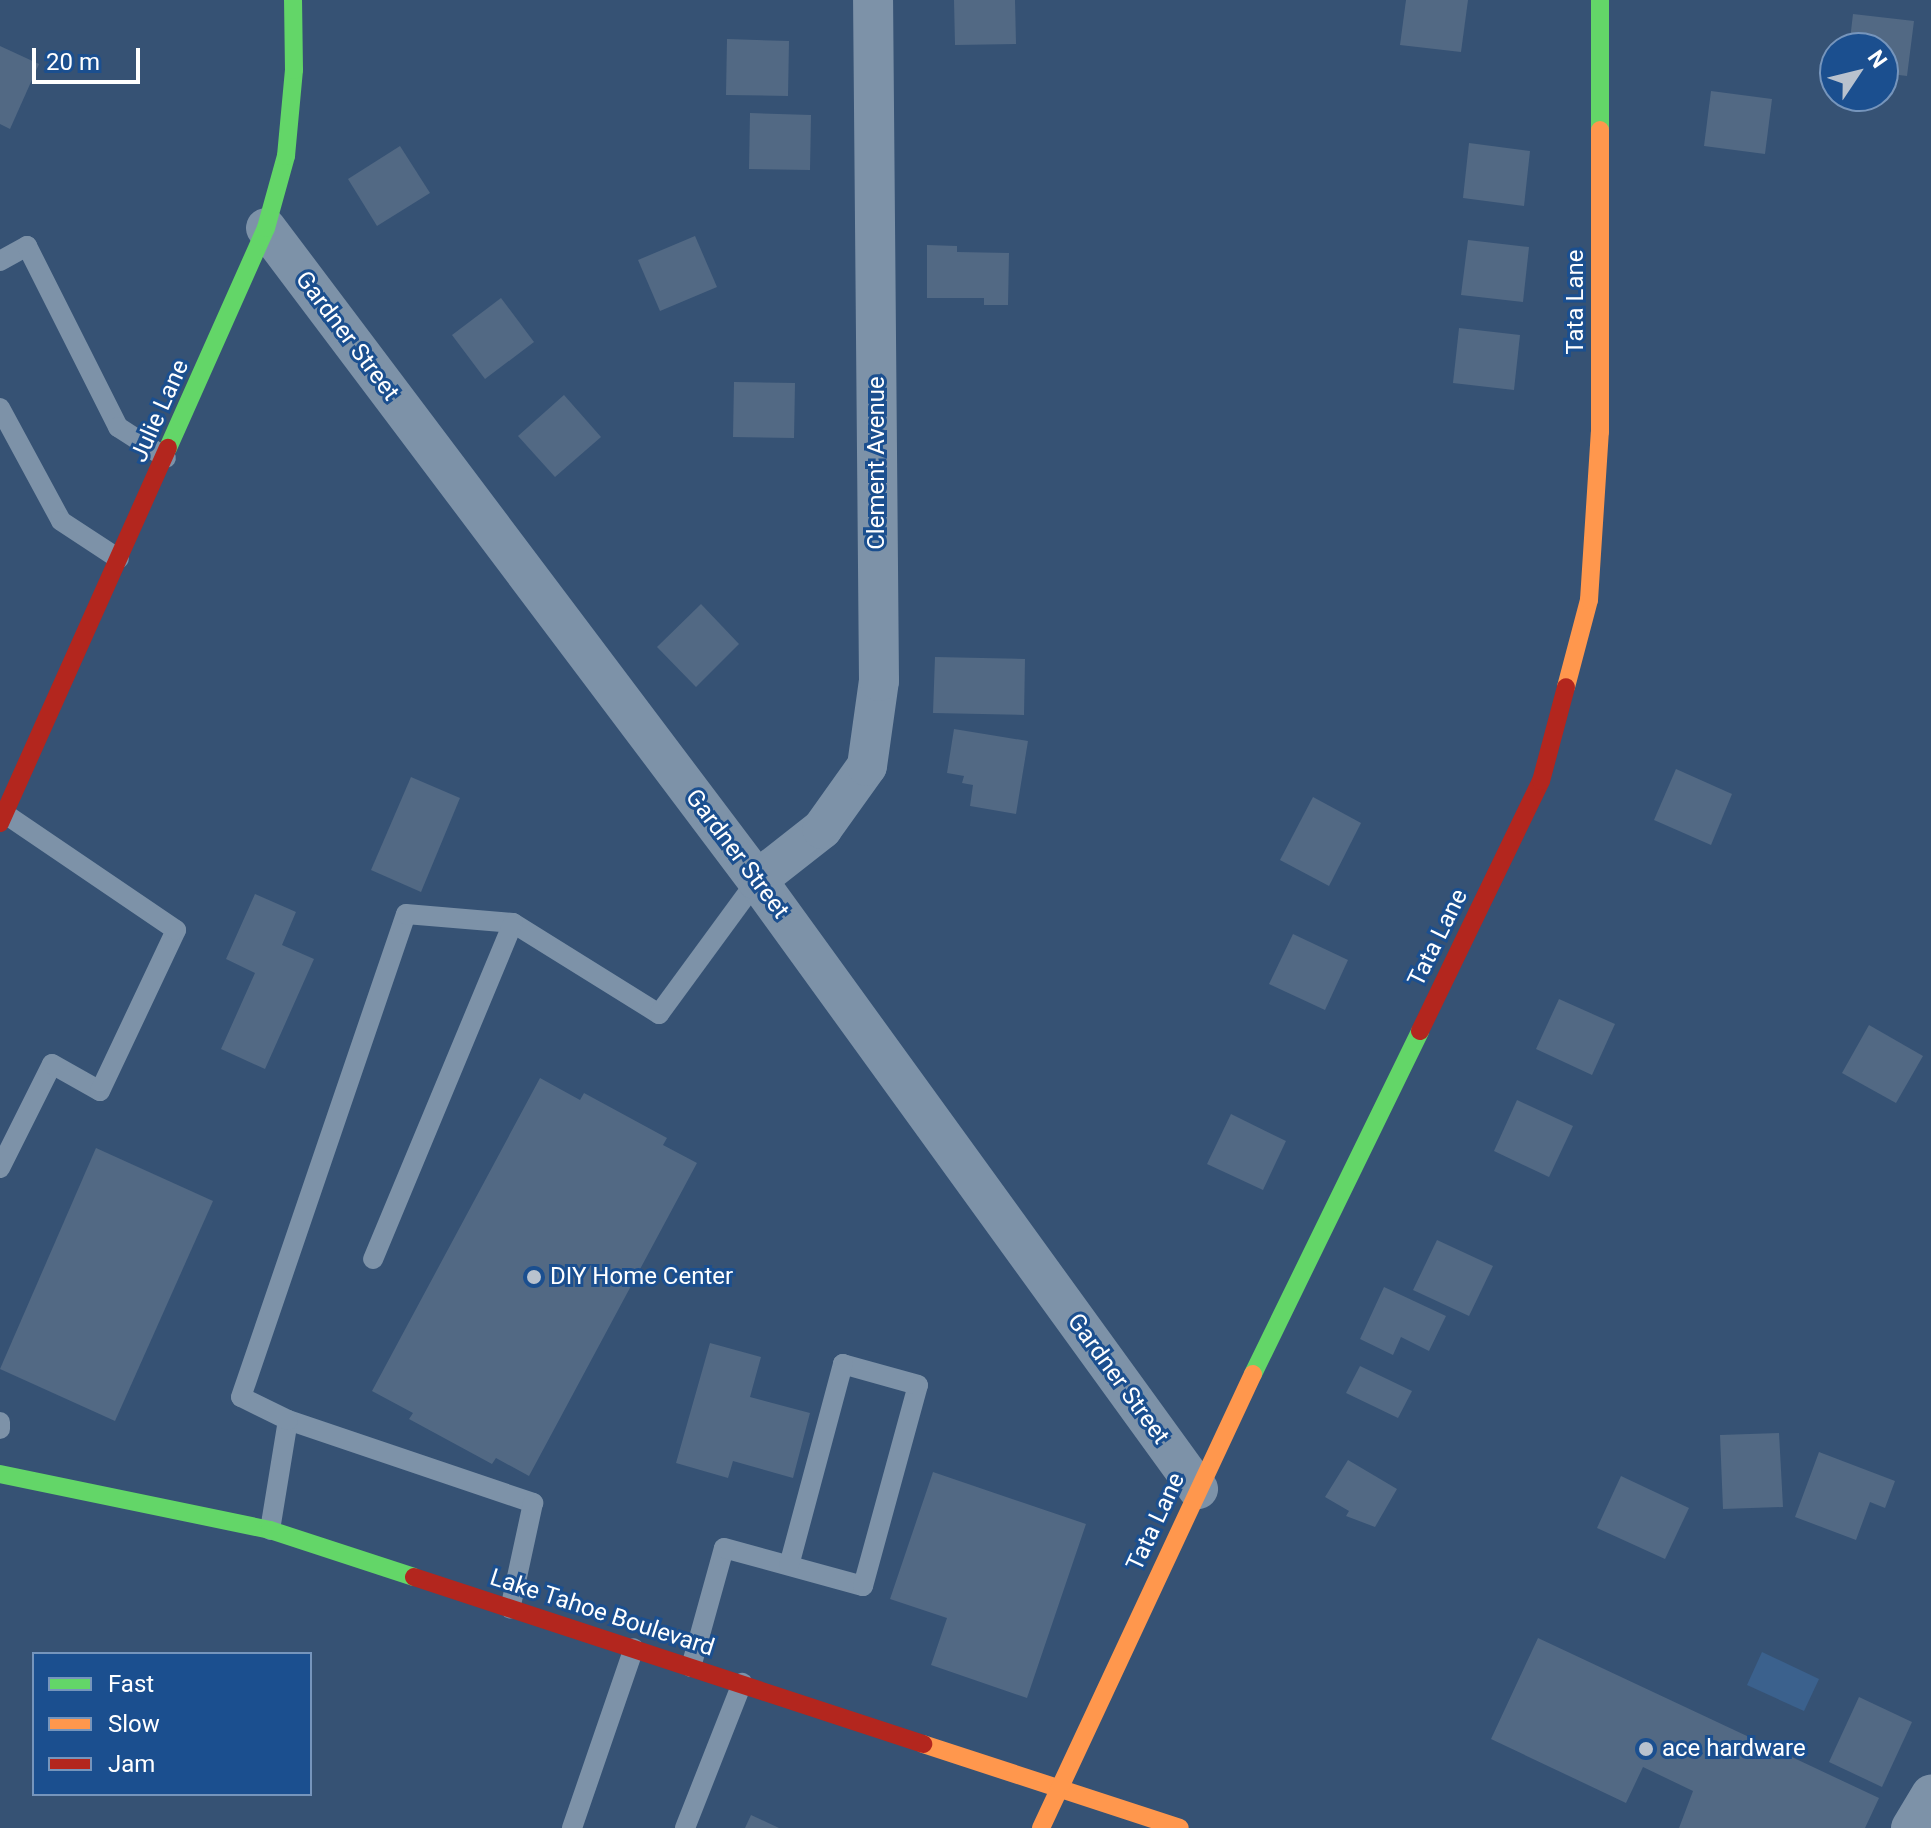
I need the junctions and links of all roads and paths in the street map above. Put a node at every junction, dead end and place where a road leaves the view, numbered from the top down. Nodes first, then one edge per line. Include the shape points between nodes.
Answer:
1 (293, 0) edge
2 (873, 0) edge
3 (1600, 0) edge
4 (266, 228) junction
5 (0, 261) edge
6 (0, 408) edge
7 (166, 458) junction
8 (119, 559) junction
9 (2, 819) edge
10 (757, 880) junction
11 (513, 923) junction
12 (0, 1168) edge
13 (373, 1259) dead end
14 (288, 1420) junction
15 (0, 1422) edge
16 (0, 1429) edge
17 (0, 1474) edge
18 (1198, 1489) junction
19 (270, 1530) junction
20 (789, 1565) junction
21 (510, 1609) junction
22 (634, 1648) junction
23 (691, 1667) junction
24 (742, 1683) junction
25 (1058, 1788) junction
26 (1931, 1795) edge
27 (572, 1828) edge
28 (685, 1828) edge
29 (1041, 1828) edge
30 (1180, 1828) edge
31 (1911, 1828) edge

1 - 4 street, Julie Lane via 294,70 286,156
2 - 10 street, Clement Avenue via 877,695 867,766 822,829
3 - 18 street, Tata Lane via 1600,415 1589,600 1541,781
4 - 7 street, Julie Lane
4 - 10 street, Gardner Street
5 - 7 lane via 27,246 118,427
6 - 8 lane via 61,521
7 - 8 street, Julie Lane
8 - 9 street, Julie Lane
9 - 12 lane via 176,930 100,1091 52,1064
10 - 11 lane via 659,1014
10 - 18 street, Gardner Street
11 - 13 lane
11 - 14 lane via 406,914 241,1397
14 - 19 lane
14 - 21 lane via 533,1503
15 - 16 lane
17 - 19 street, Lake Tahoe Boulevard
18 - 25 street, Tata Lane
19 - 21 street, Lake Tahoe Boulevard
20 - 20 lane via 863,1586 918,1385 843,1364
20 - 23 lane via 724,1548
21 - 22 street, Lake Tahoe Boulevard
22 - 23 street, Lake Tahoe Boulevard
22 - 27 lane
23 - 24 street, Lake Tahoe Boulevard
24 - 25 street, Lake Tahoe Boulevard
24 - 28 lane
25 - 29 street, Tata Lane
25 - 30 street, Lake Tahoe Boulevard
26 - 31 street

